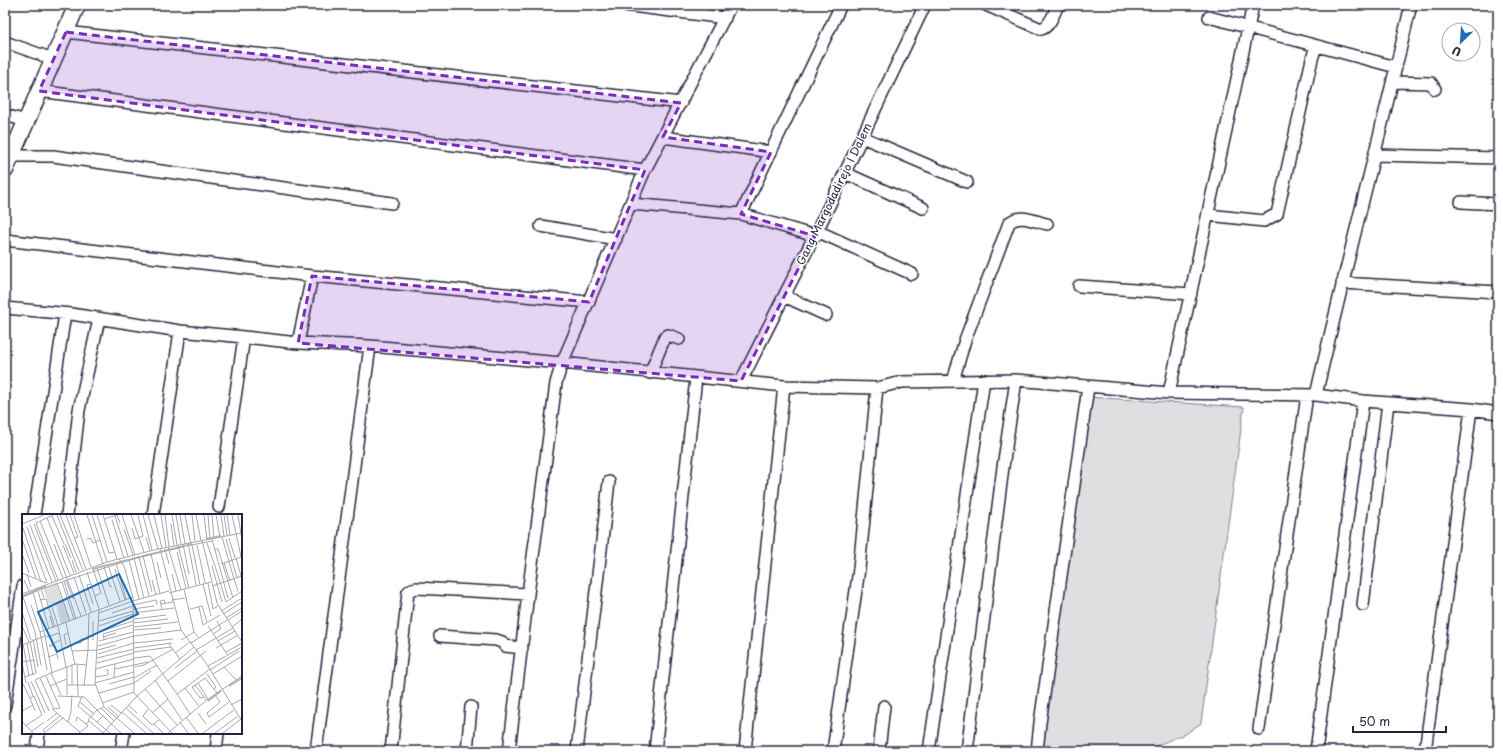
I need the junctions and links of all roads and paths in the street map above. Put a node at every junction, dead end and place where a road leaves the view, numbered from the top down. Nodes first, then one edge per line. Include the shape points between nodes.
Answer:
1 (77, 5) edge
2 (624, 5) edge
3 (731, 5) edge
4 (841, 5) edge
5 (925, 5) edge
6 (986, 5) edge
7 (1058, 5) edge
8 (1254, 5) edge
9 (1411, 5) edge
10 (1208, 17) dead end
11 (725, 18) junction
12 (1248, 28) junction
13 (66, 32) junction
14 (5, 42) edge
15 (1316, 46) junction
16 (53, 59) junction
17 (1396, 67) junction
18 (1393, 82) junction
19 (1435, 89) dead end
20 (39, 91) junction
21 (681, 102) junction
22 (5, 115) edge
23 (26, 121) junction
24 (663, 137) junction
25 (862, 137) junction
26 (771, 152) junction
27 (1375, 156) junction
28 (1498, 158) edge
29 (8, 163) edge
30 (646, 170) junction
31 (845, 173) junction
32 (967, 182) dead end
33 (1461, 202) dead end
34 (392, 203) dead end
35 (631, 204) junction
36 (1498, 204) edge
37 (923, 208) dead end
38 (741, 214) junction
39 (1208, 214) junction
40 (1047, 224) dead end
41 (541, 226) dead end
42 (816, 233) junction
43 (616, 239) junction
44 (5, 240) edge
45 (912, 274) dead end
46 (312, 276) junction
47 (1342, 283) junction
48 (1079, 286) dead end
49 (1498, 292) edge
50 (1191, 294) junction
51 (784, 296) junction
52 (589, 302) junction
53 (5, 308) edge
54 (65, 314) junction
55 (826, 315) dead end
56 (100, 319) junction
57 (180, 331) junction
58 (244, 338) junction
59 (679, 339) dead end
60 (298, 343) junction
61 (370, 346) junction
62 (562, 363) junction
63 (650, 373) junction
64 (696, 378) junction
65 (984, 380) junction
66 (1016, 380) junction
67 (741, 381) junction
68 (953, 381) junction
69 (784, 386) junction
70 (877, 388) junction
71 (1088, 388) junction
72 (1169, 393) junction
73 (1311, 395) junction
74 (1363, 401) junction
75 (1388, 403) junction
76 (1471, 409) junction
77 (1498, 413) edge
78 (609, 482) dead end
79 (220, 507) dead end
80 (34, 514) edge
81 (67, 514) edge
82 (153, 514) edge
83 (22, 593) edge
84 (528, 594) junction
85 (1363, 605) dead end
86 (440, 636) dead end
87 (522, 648) junction
88 (5, 705) edge
89 (884, 706) dead end
90 (471, 707) dead end
91 (1259, 729) dead end
92 (39, 734) edge
93 (124, 734) edge
94 (218, 734) edge
95 (37, 751) edge
96 (121, 751) edge
97 (216, 751) edge
98 (316, 751) edge
99 (391, 751) edge
100 (467, 751) edge
101 (509, 751) edge
102 (577, 751) edge
103 (654, 751) edge
104 (746, 751) edge
105 (833, 751) edge
106 (880, 751) edge
107 (929, 751) edge
108 (967, 751) edge
109 (1037, 751) edge
110 (1316, 751) edge
111 (1425, 751) edge

1 - 13 street
2 - 11 street
3 - 11 street
4 - 26 street
5 - 25 street, Gang Margodadirejo I Dalem
6 - 7 street via 1041,29 1049,24
8 - 12 street
9 - 17 street
10 - 12 street
11 - 21 street
12 - 15 street
12 - 39 street
13 - 16 street
13 - 21 street
14 - 16 street
15 - 17 street
15 - 39 street via 1277,214 1264,221
16 - 20 street
17 - 18 street
18 - 19 street via 1431,83
18 - 27 street
20 - 23 street
20 - 30 street
21 - 24 street
22 - 23 street
23 - 29 street
24 - 26 street
24 - 30 street
25 - 31 street, Gang Margodadirejo I Dalem
25 - 32 street
26 - 38 street
27 - 28 street
27 - 47 street
29 - 34 street via 53,156
30 - 35 street
31 - 37 street
31 - 42 street, Gang Margodadirejo I Dalem
33 - 36 street
35 - 38 street
35 - 43 street
38 - 42 street
39 - 50 street
40 - 68 street via 1018,217 1009,223 965,340
41 - 43 street
42 - 45 street
42 - 51 street, Gang Margodadirejo I Dalem
43 - 52 street
44 - 46 street
46 - 52 street
46 - 60 street
47 - 49 street
47 - 73 street
48 - 50 street
50 - 72 street
51 - 55 street
51 - 67 street, Gang Margodadirejo I Dalem
52 - 62 street
53 - 54 street
54 - 56 street
54 - 80 street
56 - 57 street
56 - 81 street via 79,410
57 - 58 street
57 - 82 street
58 - 60 street
58 - 79 street
59 - 63 street via 668,335 665,337
60 - 61 street
61 - 62 street
61 - 98 street
62 - 63 street
62 - 84 street via 556,383
63 - 64 street
64 - 67 street
64 - 103 street
65 - 66 street
65 - 68 street
65 - 107 street
66 - 71 street
66 - 108 street
67 - 69 street
68 - 70 street via 902,382
69 - 70 street
69 - 104 street
70 - 105 street via 859,569
71 - 72 street
71 - 109 street
72 - 73 street
73 - 74 street
73 - 91 street
74 - 75 street
74 - 110 street
75 - 76 street
75 - 85 street
76 - 77 street
76 - 111 street
78 - 102 street
83 - 88 street
84 - 87 street
84 - 99 street via 417,588 408,592
86 - 87 street via 496,640 505,646
87 - 101 street
89 - 106 street
90 - 100 street
92 - 95 street
93 - 96 street
94 - 97 street

